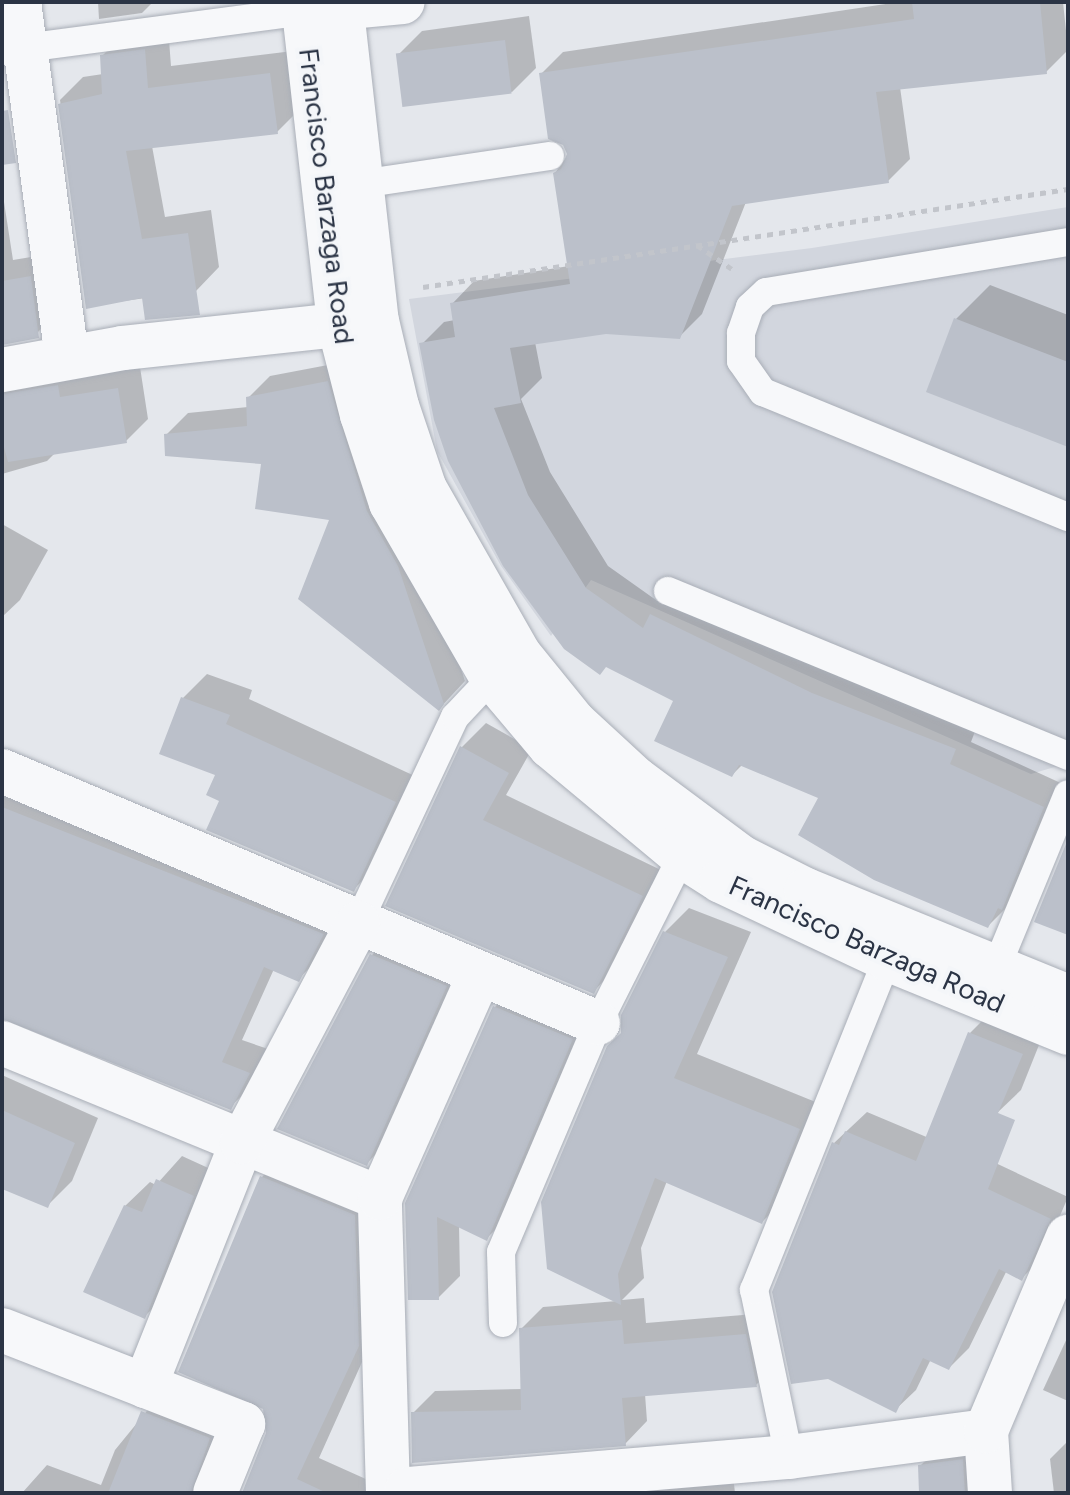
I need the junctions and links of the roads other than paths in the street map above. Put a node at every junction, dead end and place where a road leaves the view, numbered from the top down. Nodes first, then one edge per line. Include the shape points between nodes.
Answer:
1 (19, 2) edge
2 (403, 2) edge
3 (322, 6) edge
4 (14, 50) edge
5 (550, 156) dead end
6 (360, 184) junction
7 (1068, 242) edge
8 (364, 313) junction
9 (67, 356) junction
10 (2, 370) edge
11 (1068, 517) edge
12 (668, 591) dead end
13 (505, 665) junction
14 (1068, 756) edge
15 (2, 771) edge
16 (1068, 794) edge
17 (682, 856) junction
18 (358, 923) junction
19 (887, 959) junction
20 (479, 976) junction
21 (991, 981) junction
22 (1068, 997) edge
23 (598, 1023) junction
24 (1068, 1033) edge
25 (2, 1043) edge
26 (242, 1142) junction
27 (380, 1198) junction
28 (1068, 1237) edge
29 (503, 1323) dead end
30 (2, 1330) edge
31 (145, 1386) junction
32 (986, 1431) junction
33 (789, 1457) junction
34 (215, 1493) edge
35 (388, 1493) edge
36 (407, 1493) edge
37 (990, 1493) edge

1 - 4 street
2 - 3 street
3 - 4 lane
3 - 6 street, Francisco Barzaga Road
3 - 8 street, Francisco Barzaga Road
4 - 9 street
5 - 6 lane
6 - 8 street, Francisco Barzaga Road
7 - 11 lane via 766,292 750,307 741,333 741,361 763,392
8 - 9 street
8 - 13 street, Francisco Barzaga Road via 391,503
9 - 10 street
12 - 14 lane
13 - 17 street, Francisco Barzaga Road via 550,746
13 - 18 lane via 455,717
13 - 21 street, Francisco Barzaga Road via 636,779 741,857
15 - 18 street
16 - 21 lane
17 - 19 street, Francisco Barzaga Road via 785,914
17 - 23 lane
18 - 20 street
18 - 26 street
19 - 21 street, Francisco Barzaga Road
19 - 33 lane via 754,1290
20 - 23 street
20 - 27 street
21 - 22 street, Francisco Barzaga Road
21 - 24 street, Francisco Barzaga Road
23 - 29 lane via 501,1252
25 - 26 street
26 - 27 street
26 - 31 street
27 - 35 street
28 - 32 street
30 - 31 street
31 - 34 street via 243,1424
32 - 33 street
32 - 37 street
33 - 36 street via 422,1487

